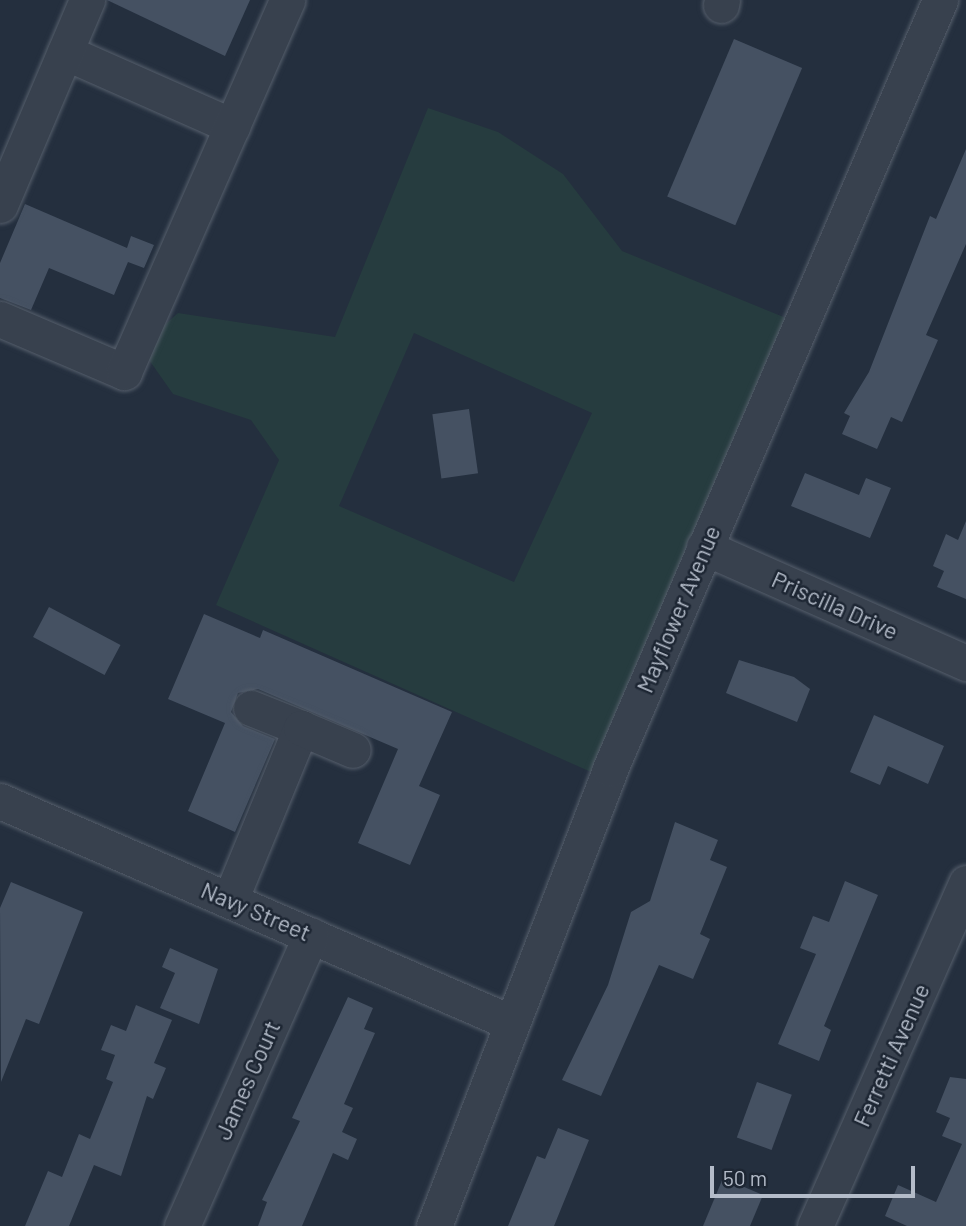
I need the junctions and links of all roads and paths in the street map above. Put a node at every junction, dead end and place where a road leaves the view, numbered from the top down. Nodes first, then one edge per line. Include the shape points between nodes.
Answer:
1 (87, 0) edge
2 (287, 0) edge
3 (932, 3) edge
4 (65, 52) junction
5 (232, 126) junction
6 (0, 205) edge
7 (0, 319) edge
8 (704, 547) junction
9 (966, 663) edge
10 (251, 708) dead end
11 (300, 728) junction
12 (353, 750) dead end
13 (0, 801) edge
14 (966, 883) edge
15 (230, 900) junction
16 (311, 935) junction
17 (512, 1023) junction
18 (182, 1226) edge
19 (434, 1226) edge
20 (815, 1226) edge

1 - 4 street
2 - 5 street
3 - 8 street, Mayflower Avenue
4 - 5 street
4 - 6 street
5 - 7 street via 124,372
8 - 9 street, Priscilla Drive
8 - 17 street, Mayflower Avenue
10 - 11 street
11 - 12 street
11 - 15 street
13 - 15 street, Navy Street
14 - 20 street, Ferretti Avenue
15 - 16 street, Navy Street
16 - 17 street, Navy Street
16 - 18 street, James Court
17 - 19 street, Mayflower Avenue

